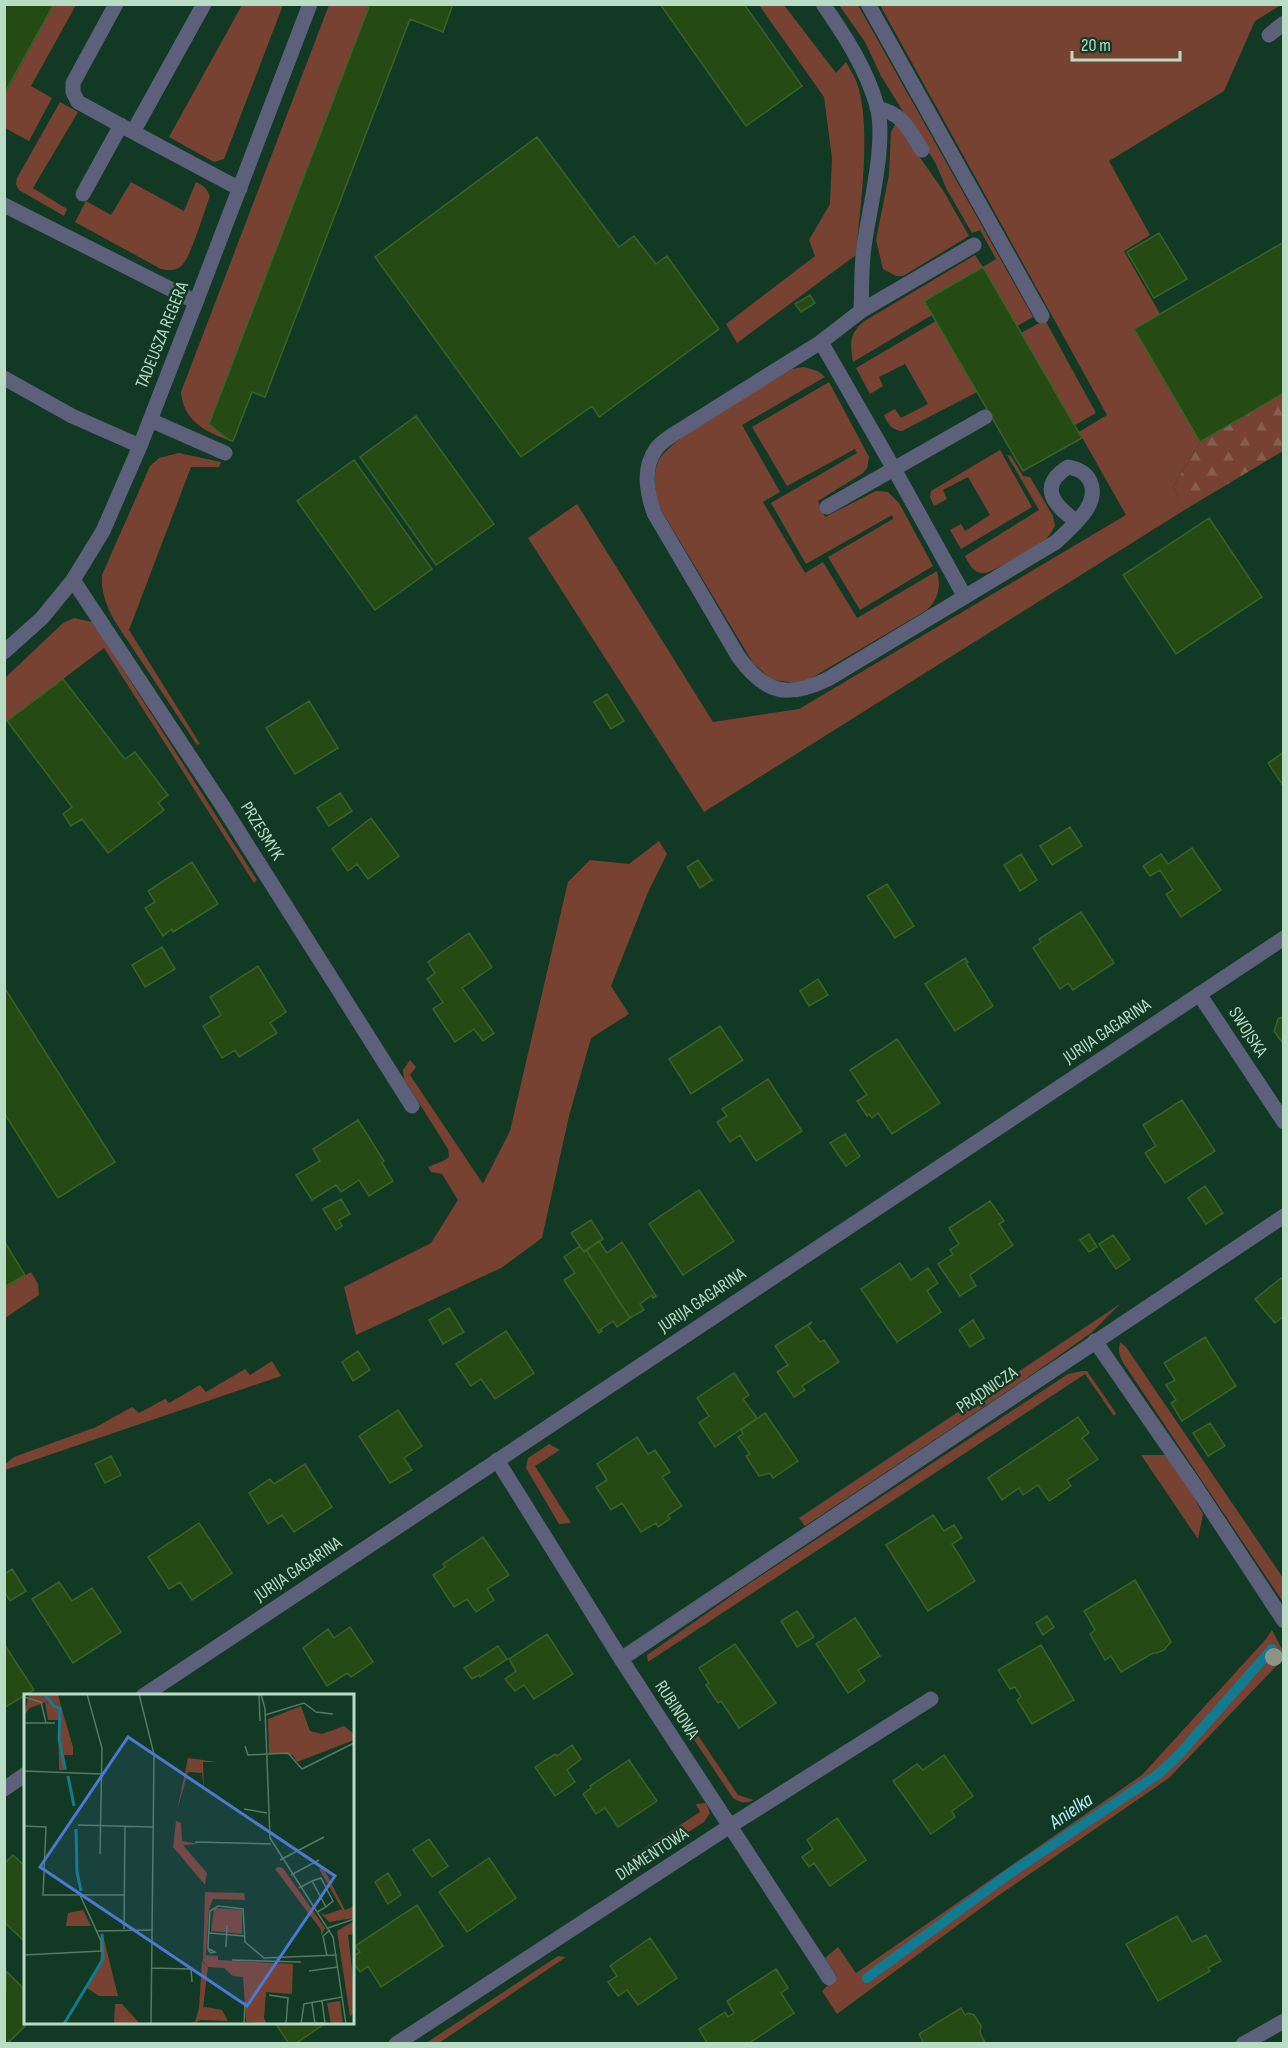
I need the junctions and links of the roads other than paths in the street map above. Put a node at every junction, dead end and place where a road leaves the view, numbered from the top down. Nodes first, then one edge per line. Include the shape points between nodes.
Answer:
1 (116, 4) edge
2 (204, 4) edge
3 (310, 4) edge
4 (823, 4) edge
5 (868, 4) edge
6 (1284, 23) edge
7 (1269, 35) dead end
8 (878, 108) junction
9 (127, 129) junction
10 (922, 150) dead end
11 (240, 189) junction
12 (83, 194) dead end
13 (4, 205) edge
14 (974, 245) dead end
15 (196, 302) junction
16 (861, 311) junction
17 (1042, 316) dead end
18 (821, 342) junction
19 (4, 378) edge
20 (985, 417) dead end
21 (150, 420) junction
22 (140, 446) junction
23 (225, 453) dead end
24 (894, 469) junction
25 (827, 507) dead end
26 (1076, 521) dead end
27 (73, 580) junction
28 (965, 597) junction
29 (4, 652) edge
30 (1284, 938) edge
31 (1199, 993) junction
32 (412, 1106) dead end
33 (1284, 1122) edge
34 (1284, 1216) edge
35 (1095, 1341) junction
36 (497, 1460) junction
37 (1284, 1621) edge
38 (621, 1659) junction
39 (145, 1694) edge
40 (931, 1700) dead end
41 (24, 1775) edge
42 (4, 1789) edge
43 (730, 1826) junction
44 (829, 1978) dead end
45 (1284, 2021) edge
46 (396, 2043) edge
47 (1243, 2043) edge

1 - 9 street via 73,84 73,92 78,102
2 - 9 street
3 - 11 street, TADEUSZA REGERA
4 - 8 street via 865,74
5 - 17 street
6 - 7 street
8 - 10 street via 899,116
8 - 16 street via 879,136 864,249
9 - 11 street
9 - 12 street
11 - 15 street, TADEUSZA REGERA
13 - 15 street
14 - 16 street
15 - 21 street, TADEUSZA REGERA
16 - 18 street
18 - 24 street
18 - 28 street via 656,449 647,471 654,513 738,656 751,674 773,689 809,688 828,679
19 - 22 street via 72,416
20 - 24 street
21 - 22 street, TADEUSZA REGERA
21 - 23 street
22 - 27 street, TADEUSZA REGERA via 103,531
24 - 25 street
24 - 28 street
26 - 28 street via 1056,542
27 - 29 street, TADEUSZA REGERA via 42,618
27 - 32 street, PRZESMYK via 220,802
30 - 31 street, JURIJA GAGARINA
31 - 33 street, SWOJSKA
31 - 36 street, JURIJA GAGARINA
34 - 35 street, PRĄDNICZA
35 - 37 street
35 - 38 street, PRĄDNICZA
36 - 38 street, RUBINOWA
36 - 39 street, JURIJA GAGARINA
38 - 43 street, RUBINOWA
40 - 43 street, DIAMENTOWA
41 - 42 street
43 - 44 street, RUBINOWA
43 - 46 street, DIAMENTOWA
45 - 47 street

